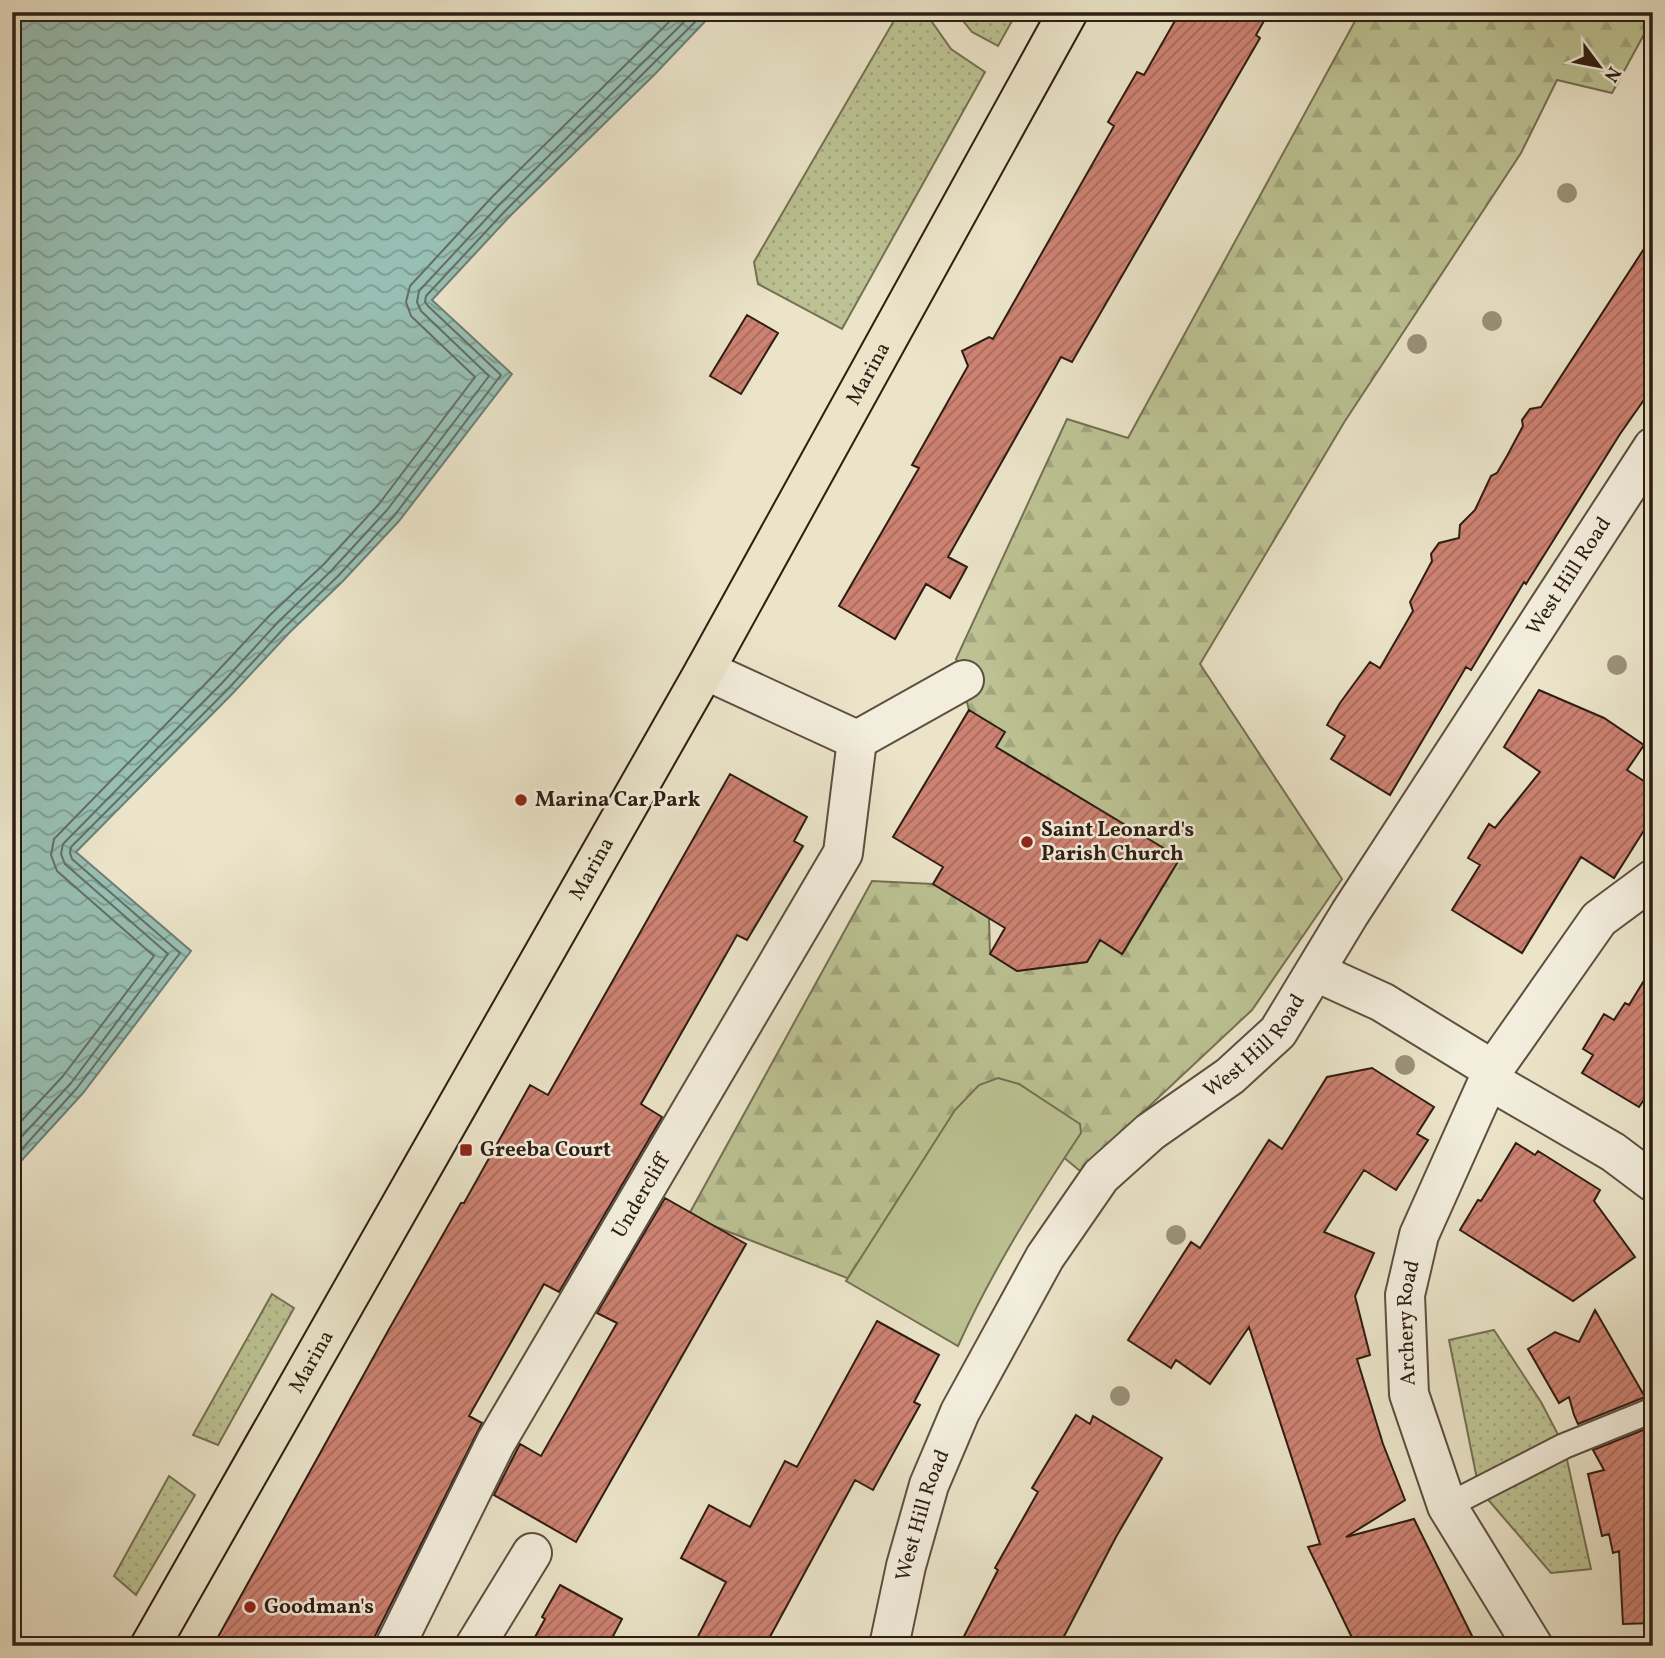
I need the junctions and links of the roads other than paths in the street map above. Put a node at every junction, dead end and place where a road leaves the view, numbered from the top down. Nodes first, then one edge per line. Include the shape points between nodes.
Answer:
1 (1068, 12) edge
2 (1653, 447) edge
3 (705, 670) junction
4 (964, 680) dead end
5 (857, 740) junction
6 (1653, 879) edge
7 (1316, 972) junction
8 (1491, 1075) junction
9 (1653, 1182) edge
10 (1653, 1410) edge
11 (1447, 1506) junction
12 (532, 1553) dead end
13 (150, 1646) edge
14 (395, 1646) edge
15 (475, 1646) edge
16 (889, 1646) edge
17 (1533, 1646) edge

1 - 3 highway, Marina
2 - 7 street, West Hill Road
3 - 5 street
3 - 13 highway, Marina
4 - 5 street
5 - 14 street, Undercliff via 843,853 495,1442
6 - 8 street, Archery Road via 1599,919
7 - 8 street via 1382,1002
7 - 16 street, West Hill Road via 1278,1032 1230,1076 1150,1132 1101,1176 1045,1257 960,1412 929,1485
8 - 9 street
8 - 11 street, Archery Road via 1419,1235 1405,1295 1409,1394
10 - 11 lane via 1564,1446
11 - 17 street, Archery Road
12 - 15 street

